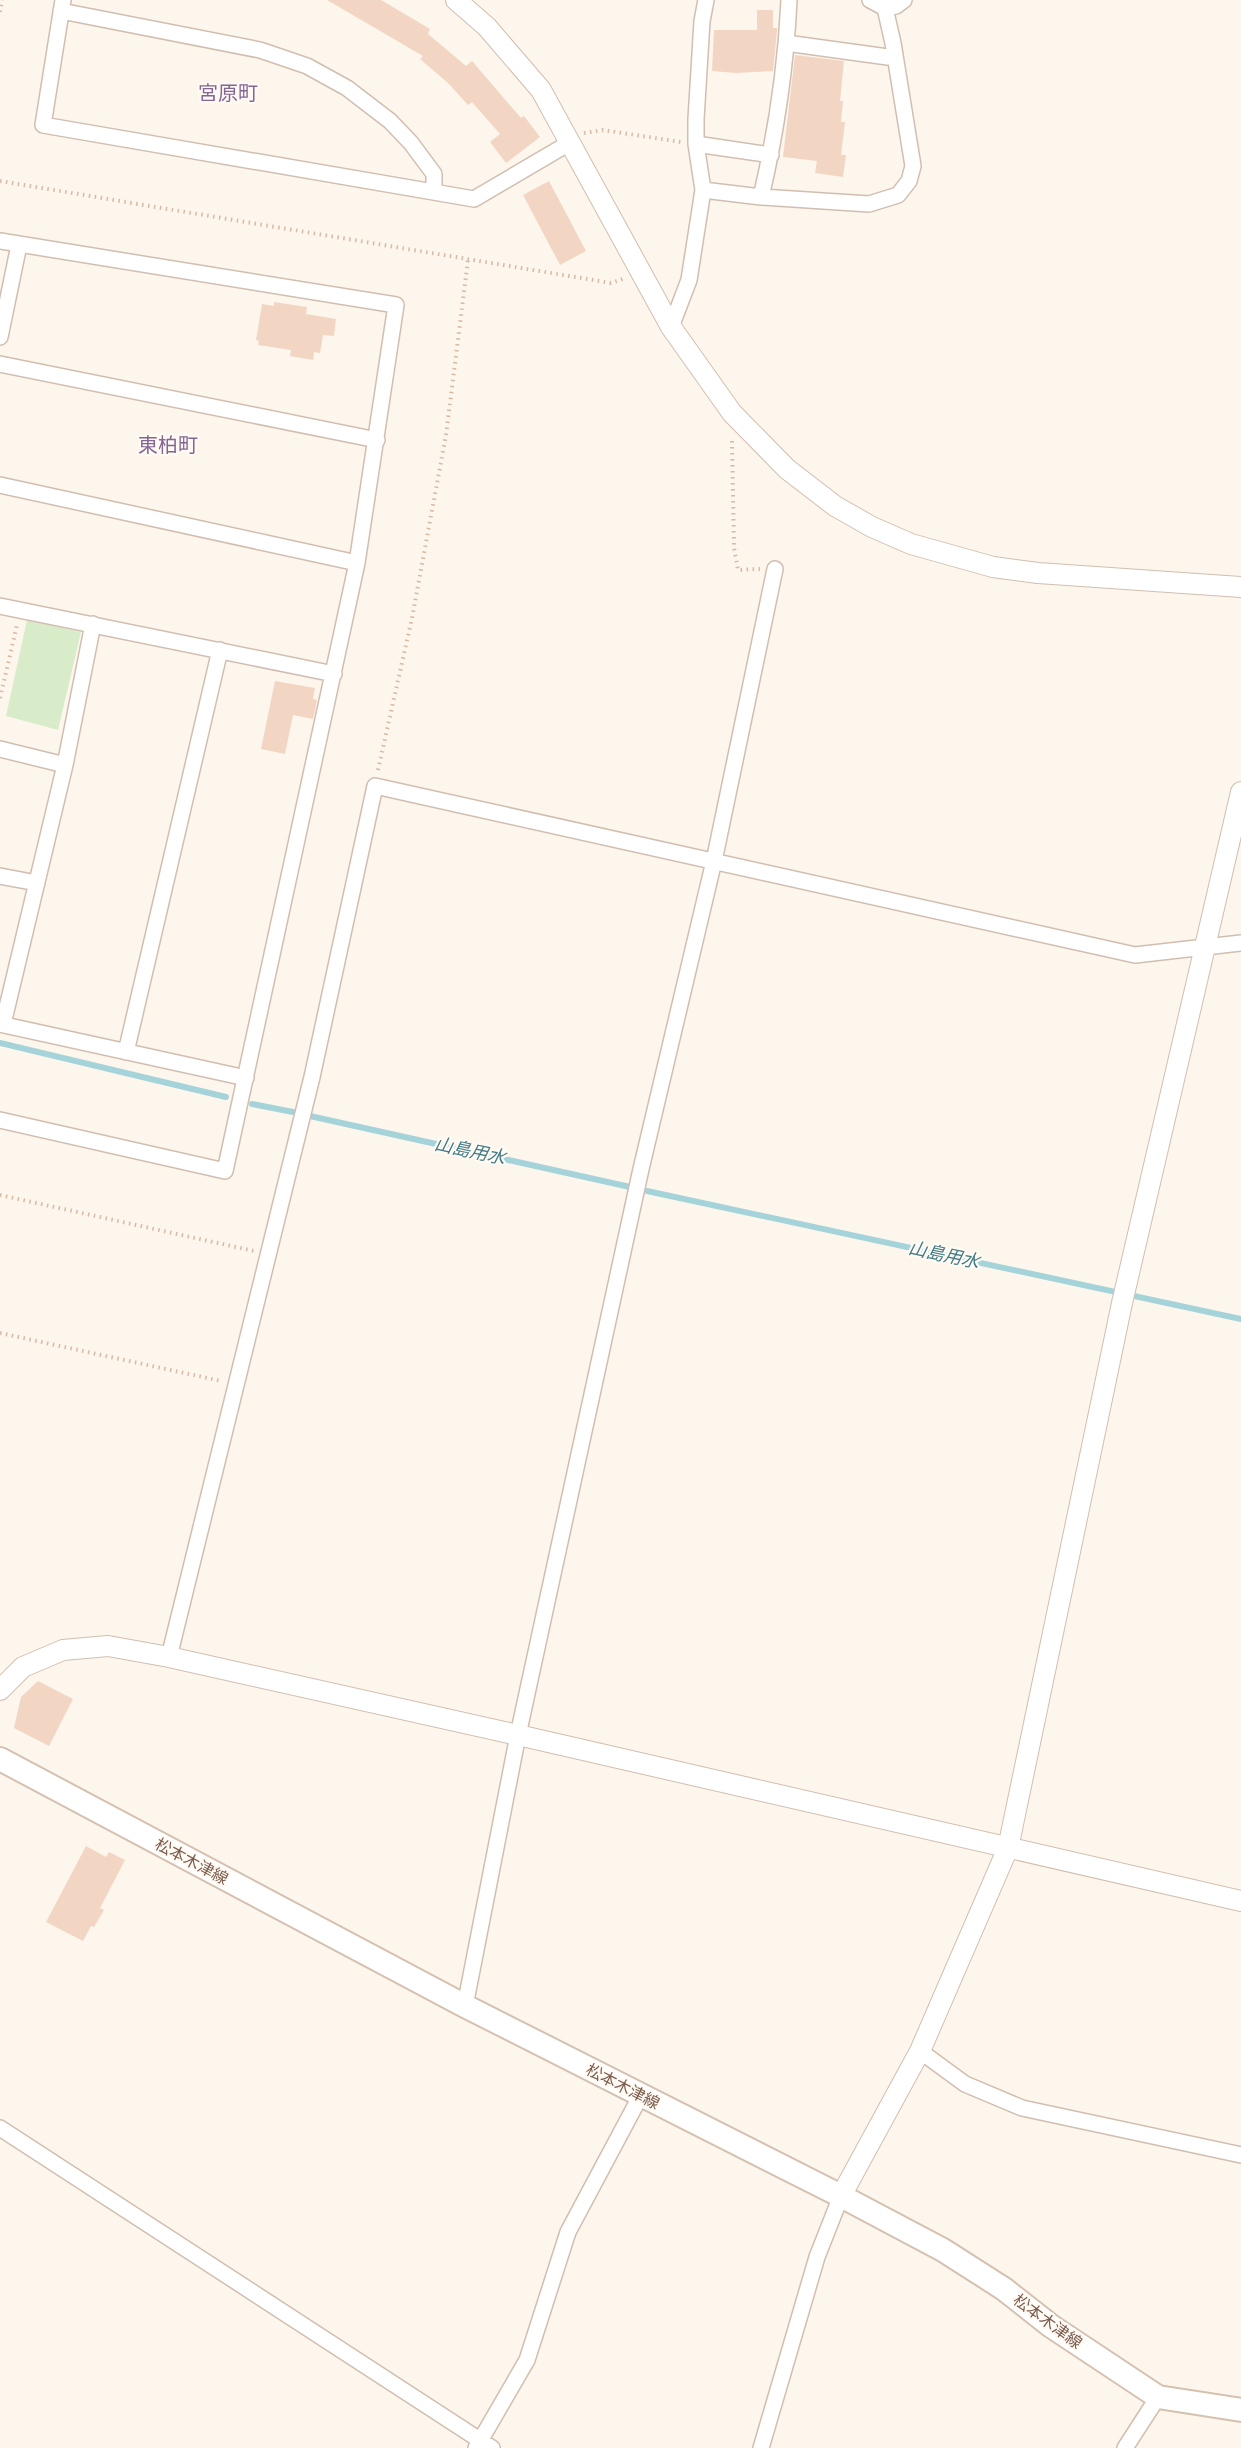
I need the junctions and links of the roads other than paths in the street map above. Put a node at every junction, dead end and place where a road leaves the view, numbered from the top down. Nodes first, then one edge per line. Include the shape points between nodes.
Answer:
1 (456, 0) edge
2 (706, 0) edge
3 (789, 0) edge
4 (870, 0) edge
5 (904, 0) edge
6 (62, 5) edge
7 (885, 9) junction
8 (786, 43) junction
9 (896, 58) junction
10 (571, 141) junction
11 (696, 144) junction
12 (771, 155) junction
13 (703, 190) junction
14 (434, 191) junction
15 (761, 197) junction
16 (0, 241) edge
17 (19, 245) junction
18 (671, 327) junction
19 (0, 336) edge
20 (0, 364) edge
21 (376, 440) junction
22 (0, 485) edge
23 (357, 563) junction
24 (775, 568) road end
25 (1241, 588) edge
26 (0, 606) edge
27 (93, 624) junction
28 (220, 650) junction
29 (334, 674) junction
30 (0, 749) edge
31 (65, 765) junction
32 (1241, 792) edge
33 (714, 861) junction
34 (0, 876) edge
35 (37, 883) junction
36 (1241, 943) edge
37 (1204, 947) junction
38 (2, 1024) edge
39 (126, 1052) junction
40 (246, 1078) junction
41 (0, 1120) edge
42 (169, 1657) junction
43 (0, 1689) edge
44 (518, 1735) junction
45 (0, 1759) edge
46 (1008, 1848) junction
47 (1241, 1901) edge
48 (465, 2006) junction
49 (920, 2051) junction
50 (641, 2095) junction
51 (0, 2128) edge
52 (1241, 2155) edge
53 (842, 2196) junction
54 (1158, 2397) junction
55 (1241, 2410) edge
56 (483, 2445) edge
57 (761, 2448) edge
58 (1125, 2448) edge

1 - 10 street via 517,58
2 - 11 street
3 - 8 street
4 - 7 street
5 - 7 street
6 - 14 street via 260,50 307,66 347,88 390,121 424,158 434,174
6 - 14 street via 43,125
7 - 9 street
8 - 9 street
8 - 12 street
9 - 15 street via 913,166 909,181 898,195 869,204
10 - 14 street via 474,199
10 - 18 street
11 - 12 street
11 - 13 street
12 - 15 street
13 - 15 street
13 - 18 street via 689,280
16 - 17 street
17 - 19 street
17 - 21 street via 396,305
18 - 25 street via 732,413 787,469 835,506 872,527 911,544 993,567
20 - 21 street
21 - 23 street
22 - 23 street
23 - 29 street
24 - 33 street
26 - 27 street
27 - 28 street
27 - 31 street
28 - 29 street
28 - 39 street
29 - 40 street
30 - 31 street
31 - 35 street
32 - 37 street
33 - 37 street via 1136,955
33 - 42 street via 375,786 312,1077
33 - 44 street via 641,1168
34 - 35 street
35 - 38 street
36 - 37 street
37 - 46 street via 1124,1294
38 - 39 street
39 - 40 street
40 - 41 street via 225,1170
42 - 43 street via 108,1646 63,1650 23,1667
42 - 44 street
44 - 46 street
44 - 48 street
45 - 48 main road, 松本木津線
46 - 47 street
46 - 49 street
48 - 50 main road, 松本木津線
49 - 52 street via 965,2084 1022,2108
49 - 53 street
50 - 53 main road, 松本木津線
50 - 56 street via 568,2232 526,2360
51 - 56 street
53 - 54 main road, 松本木津線 via 943,2250
53 - 57 street via 817,2257
54 - 55 main road, 松本木津線
54 - 58 street

